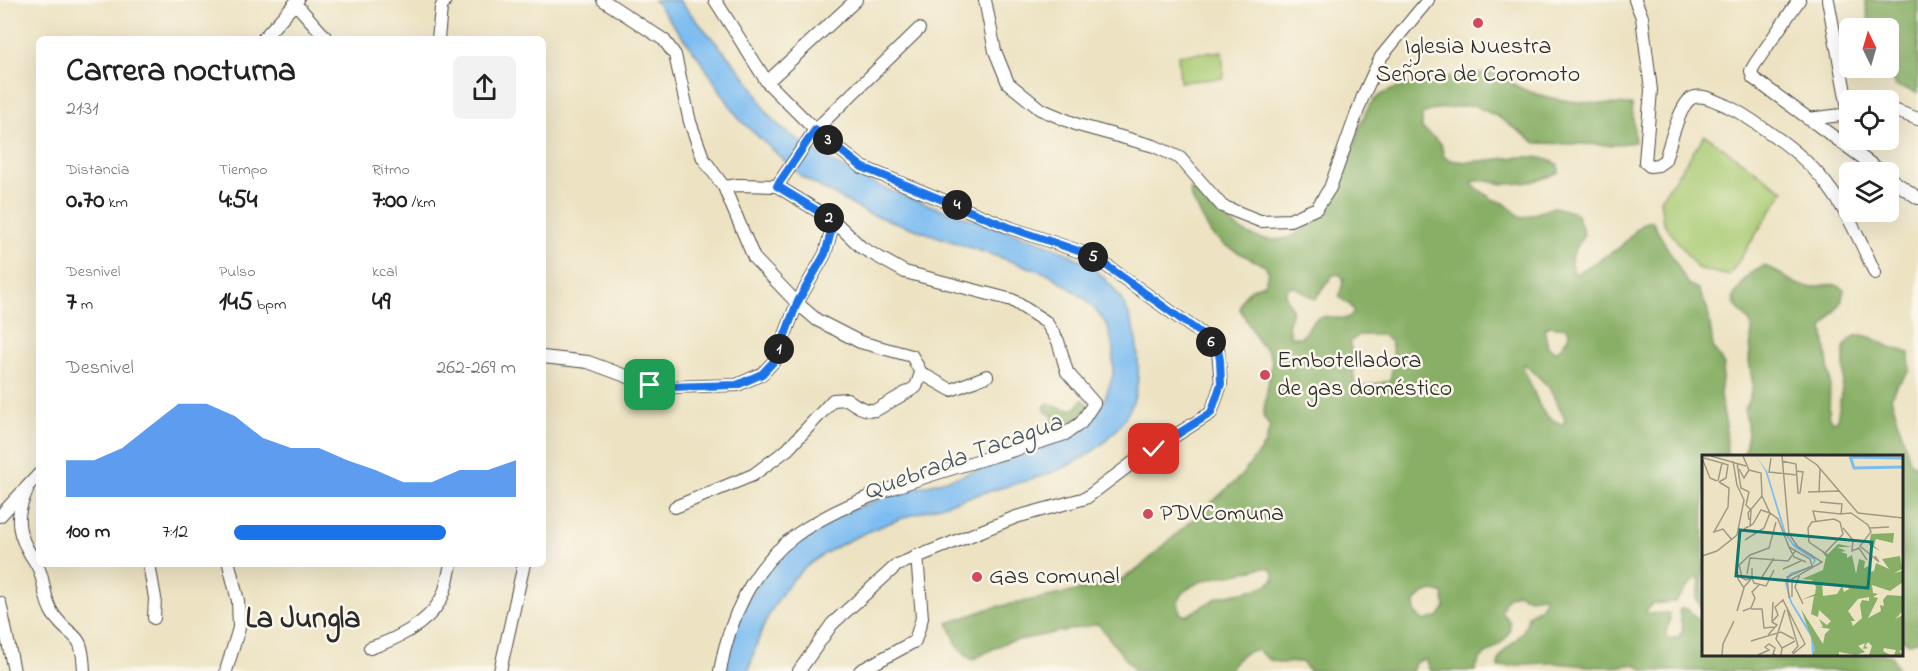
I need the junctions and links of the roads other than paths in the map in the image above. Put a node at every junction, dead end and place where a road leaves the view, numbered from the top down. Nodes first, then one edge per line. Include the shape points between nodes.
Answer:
1 (445, 0) edge
2 (603, 0) edge
3 (715, 0) edge
4 (856, 0) edge
5 (986, 0) edge
6 (1428, 0) edge
7 (1635, 0) edge
8 (1799, 0) edge
9 (1828, 0) edge
10 (296, 1) edge
11 (919, 29) dead end
12 (266, 36) edge
13 (325, 36) edge
14 (438, 36) edge
15 (767, 82) junction
16 (1844, 90) edge
17 (1899, 112) edge
18 (1839, 116) edge
19 (1918, 118) edge
20 (1808, 119) junction
21 (815, 130) junction
22 (1856, 150) edge
23 (1858, 156) junction
24 (1867, 162) edge
25 (777, 183) junction
26 (1899, 185) edge
27 (724, 187) junction
28 (1918, 198) edge
29 (834, 221) junction
30 (1875, 273) dead end
31 (797, 303) junction
32 (546, 357) edge
33 (921, 373) junction
34 (987, 376) dead end
35 (36, 478) edge
36 (27, 490) junction
37 (675, 507) dead end
38 (0, 516) edge
39 (917, 555) junction
40 (36, 564) edge
41 (38, 567) edge
42 (150, 567) edge
43 (231, 567) edge
44 (450, 567) edge
45 (523, 567) edge
46 (0, 603) edge
47 (154, 618) dead end
48 (370, 648) dead end
49 (14, 671) edge
50 (84, 671) edge
51 (228, 671) edge
52 (500, 671) edge
53 (720, 671) edge
54 (799, 671) edge
55 (860, 671) edge

1 - 14 street
2 - 27 street via 664,40 675,56 700,149
3 - 15 street
4 - 15 street
5 - 6 street via 995,51 1008,83 1040,109 1180,158 1222,206 1260,221 1290,220 1317,208 1330,188 1381,57
7 - 30 street via 1642,17 1651,90 1645,162 1650,166 1665,160 1684,104 1693,97 1706,97 1738,111 1799,152 1818,171 1854,227
8 - 20 street via 1751,71 1763,87
9 - 16 street
10 - 12 street
10 - 13 street
11 - 21 street
15 - 21 street
17 - 19 street
18 - 20 street
20 - 23 street
21 - 25 street
21 - 39 street via 862,167 1011,228 1093,256 1218,349 1221,384 1211,413 1135,461 1086,498 1016,517
22 - 23 street
23 - 24 street
25 - 27 street
25 - 29 street
26 - 28 street
27 - 31 street via 754,258
29 - 31 street via 825,254
29 - 53 street via 862,248 905,272 1012,300 1046,322 1058,342 1067,372 1094,403 1081,423 1065,434 841,509 796,536 765,565 736,611
31 - 32 street via 776,359 762,374 737,385 650,385 588,362
31 - 33 street via 817,320 860,342 912,356
33 - 34 street via 951,390
33 - 37 street via 916,387 876,410 847,399 832,400 788,448 753,475
35 - 36 street
36 - 38 street
36 - 40 street via 18,509 26,548
39 - 54 street via 897,565 854,601 832,624
39 - 55 street via 922,618 915,641
41 - 50 street via 52,613 83,647
42 - 47 street
43 - 51 street via 240,613
44 - 48 street via 445,591 434,610 415,626
45 - 52 street
46 - 49 street

